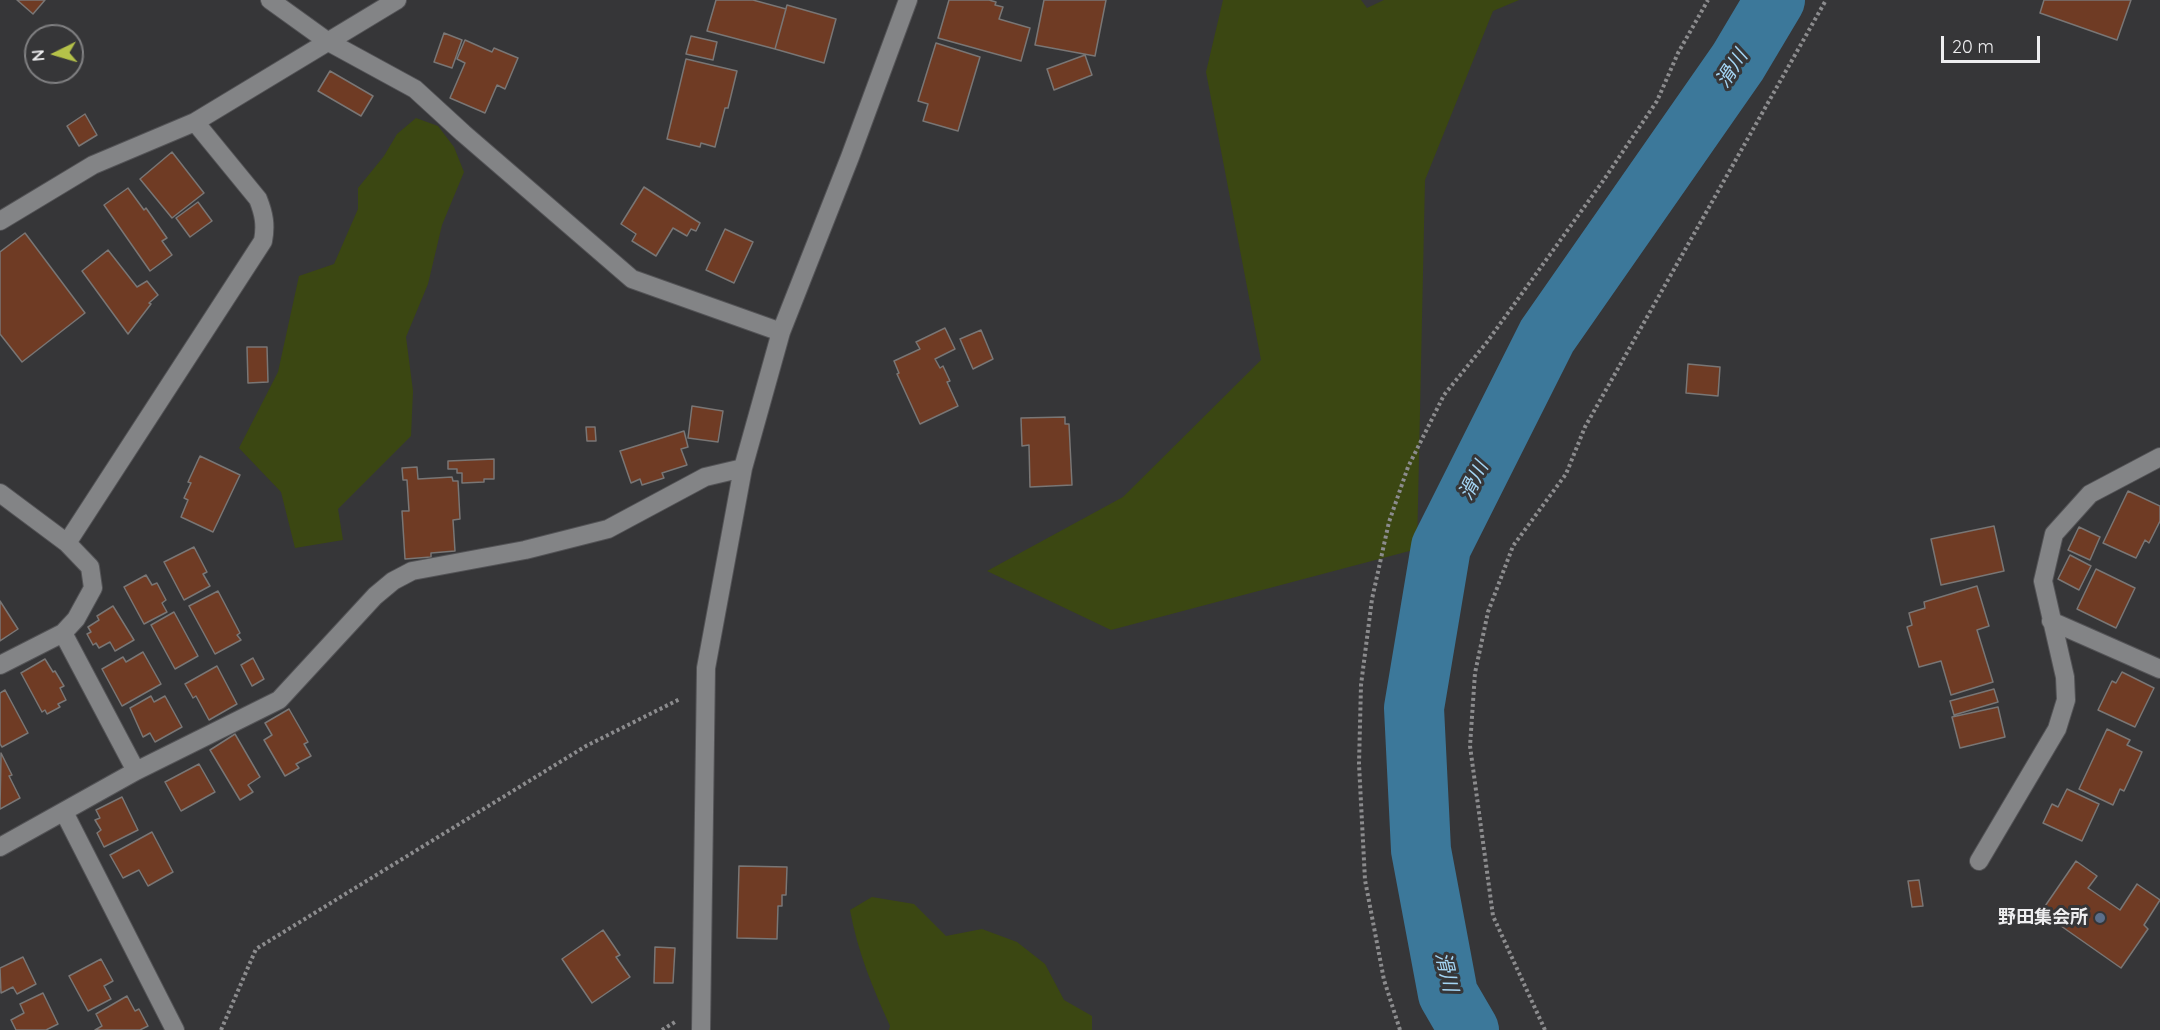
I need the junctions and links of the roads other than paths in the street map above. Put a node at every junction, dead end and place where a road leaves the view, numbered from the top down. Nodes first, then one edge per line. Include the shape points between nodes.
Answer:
1 (270, 0) edge
2 (397, 0) edge
3 (908, 0) edge
4 (327, 40) junction
5 (195, 122) junction
6 (0, 221) edge
7 (781, 332) junction
8 (2160, 456) edge
9 (743, 468) junction
10 (0, 493) edge
11 (67, 543) junction
12 (2051, 621) junction
13 (63, 633) junction
14 (0, 665) edge
15 (2160, 669) edge
16 (136, 771) junction
17 (64, 812) junction
18 (0, 847) edge
19 (1979, 861) dead end
20 (175, 1030) edge
21 (700, 1030) edge

1 - 4 street
2 - 4 street
3 - 7 street
4 - 5 street
4 - 7 street via 415,88 632,279
5 - 6 street via 93,165
5 - 11 street via 258,199 266,227 263,241
7 - 9 street
8 - 12 street via 2090,494 2054,534 2043,581
9 - 16 street via 705,477 608,529 525,550 412,571 375,596 279,700
9 - 21 street via 706,668
10 - 11 street
11 - 13 street via 90,567 93,588 76,620
12 - 15 street
12 - 19 street via 2065,678 2062,718
13 - 14 street
13 - 16 street
16 - 17 street
17 - 18 street
17 - 20 street

